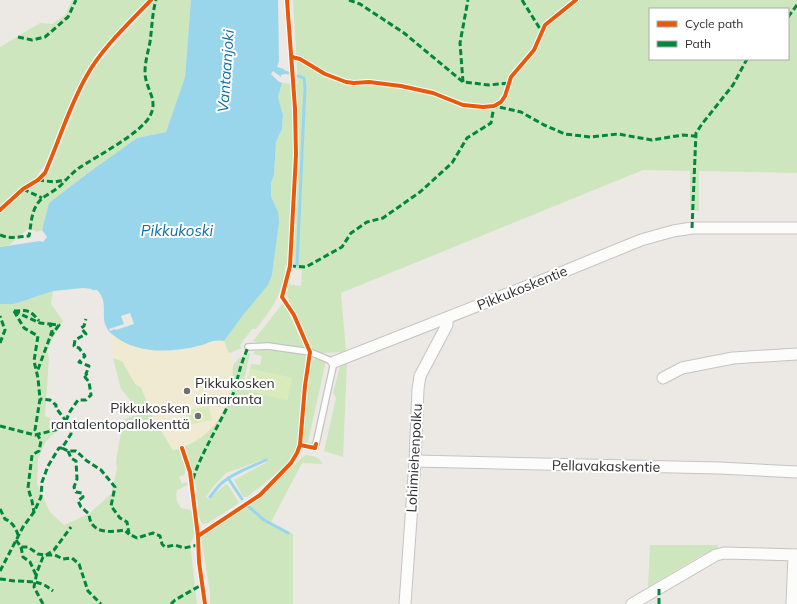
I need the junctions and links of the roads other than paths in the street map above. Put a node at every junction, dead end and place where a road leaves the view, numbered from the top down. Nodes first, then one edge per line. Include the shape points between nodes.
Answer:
1 (797, 228) edge
2 (447, 318) junction
3 (248, 347) dead end
4 (797, 354) edge
5 (334, 362) junction
6 (663, 378) dead end
7 (316, 444) dead end
8 (415, 461) junction
9 (797, 472) edge
10 (795, 555) edge
11 (405, 604) edge
12 (632, 604) edge
13 (792, 604) edge

1 - 2 street, Pikkukoskentie via 720,227 673,231 641,240
2 - 5 street, Pikkukoskentie
2 - 8 street, Lohimiehenpolku via 447,325 419,381
3 - 5 lane via 268,346 310,352
4 - 6 street via 733,358 682,368
5 - 7 lane
8 - 9 street, Pellavakaskentie
8 - 11 street, Lohimiehenpolku
10 - 12 street via 716,555
10 - 13 street

